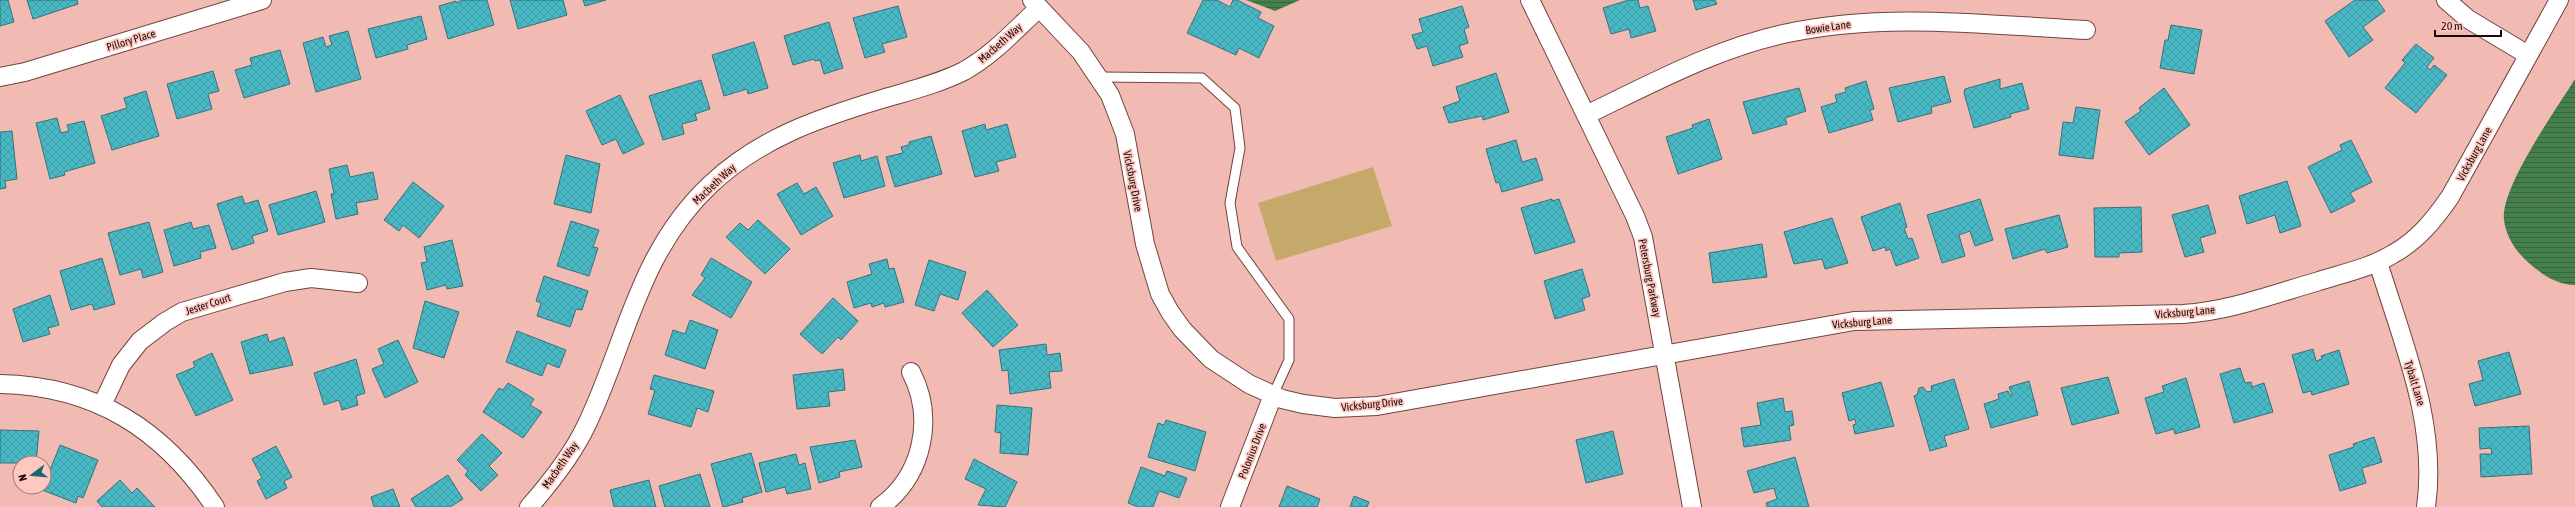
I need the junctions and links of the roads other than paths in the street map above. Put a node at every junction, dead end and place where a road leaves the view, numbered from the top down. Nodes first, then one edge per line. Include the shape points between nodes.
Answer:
1 (262, 0) edge
2 (1530, 0) edge
3 (2446, 0) edge
4 (2559, 0) edge
5 (1036, 4) edge
6 (213, 7) edge
7 (2086, 30) dead end
8 (2528, 56) junction
9 (0, 77) edge
10 (1100, 77) junction
11 (1586, 115) junction
12 (2378, 262) junction
13 (358, 283) dead end
14 (1664, 354) junction
15 (911, 372) dead end
16 (0, 384) edge
17 (1273, 395) junction
18 (102, 405) junction
19 (215, 507) edge
20 (529, 507) edge
21 (880, 507) edge
22 (1230, 507) edge
23 (1692, 507) edge
24 (2426, 507) edge

1 - 6 street, Pillory Place
2 - 11 street, Petersburg Parkway
3 - 8 street via 2468,19
4 - 8 street, Vicksburg Lane
5 - 10 street, Vicksburg Drive via 1081,52
5 - 20 street, Macbeth Way via 997,48 962,71 932,84 834,113 798,127 749,154 711,184 684,214 655,256 633,302 587,425 572,452
6 - 9 street, Pillory Place via 25,72
7 - 11 street, Bowie Lane via 1891,21 1809,29 1768,38 1718,54
8 - 12 street, Vicksburg Lane via 2436,218 2408,244
10 - 17 street, Vicksburg Drive via 1110,95 1124,134 1145,244 1160,294 1182,329 1211,359 1249,384
10 - 17 lane via 1202,78 1235,108 1240,148 1230,203 1237,247 1289,320 1290,360
11 - 14 street, Petersburg Parkway via 1643,238
12 - 14 street, Vicksburg Lane via 2208,312 1854,321
12 - 24 street, Tybalt Lane via 2425,415 2430,467
13 - 18 street, Jester Court via 311,278 285,282 182,312 165,322 136,346 121,365
14 - 17 street, Vicksburg Drive via 1357,408 1314,406
14 - 23 street, Petersburg Parkway
15 - 21 street via 923,408 921,445 905,481
16 - 18 street via 63,390
17 - 22 street, Polonius Drive
18 - 19 street via 137,426 177,458

